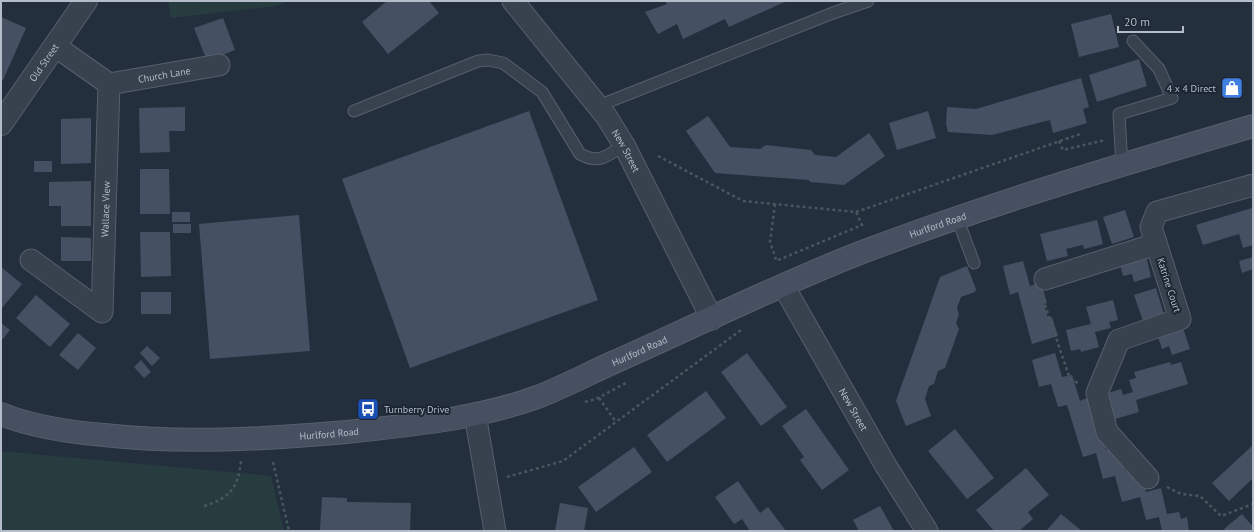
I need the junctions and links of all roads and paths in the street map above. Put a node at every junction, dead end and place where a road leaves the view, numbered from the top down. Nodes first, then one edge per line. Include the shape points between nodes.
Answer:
1 (86, 1) edge
2 (513, 1) edge
3 (868, 1) edge
4 (1133, 41) dead end
5 (56, 46) junction
6 (219, 65) dead end
7 (109, 84) junction
8 (598, 106) junction
9 (354, 111) dead end
10 (1, 124) edge
11 (1253, 126) edge
12 (1083, 133) dead end
13 (1120, 136) junction
14 (1059, 141) junction
15 (624, 145) junction
16 (658, 156) dead end
17 (1122, 166) junction
18 (1253, 185) edge
19 (775, 204) junction
20 (856, 212) junction
21 (957, 218) junction
22 (1156, 244) junction
23 (31, 260) dead end
24 (776, 261) junction
25 (974, 263) dead end
26 (1046, 279) joint
27 (783, 285) junction
28 (712, 319) junction
29 (742, 329) dead end
30 (1097, 393) junction
31 (599, 398) dead end
32 (1, 414) edge
33 (475, 414) junction
34 (616, 422) junction
35 (242, 461) dead end
36 (273, 462) dead end
37 (1148, 478) joint
38 (487, 483) junction
39 (1253, 504) edge
40 (204, 506) dead end
41 (289, 531) edge
42 (495, 531) edge
43 (927, 531) edge

1 - 5 street, Old Street
2 - 8 street, New Street
3 - 8 lane
4 - 13 lane via 1159,69 1172,98 1119,114
5 - 7 street
5 - 10 street, Old Street
6 - 7 street, Church Lane
7 - 23 street, Wallace View via 102,312
8 - 15 street, New Street
9 - 15 lane via 478,61 488,60 503,63 542,92 580,154 591,160 603,159
11 - 17 main road, Hurlford Road
12 - 14 path
13 - 14 path via 1063,150
13 - 17 lane
14 - 20 path
15 - 28 street, New Street
16 - 19 path via 743,201
17 - 21 main road, Hurlford Road
18 - 22 street, Katrine Court via 1157,212 1150,227
19 - 20 path
19 - 24 path via 770,242
20 - 24 path via 862,225
21 - 25 lane
21 - 27 main road, Hurlford Road via 863,252
22 - 26 street, Katrine Court
22 - 30 street, Katrine Court via 1180,319 1119,340
24 - 27 path
26 - 30 path via 1038,282 1070,379
27 - 28 main road, Hurlford Road
27 - 43 street, New Street via 886,466
28 - 33 main road, Hurlford Road via 541,395
29 - 34 path
30 - 37 street via 1107,432
31 - 34 path
32 - 33 main road, Hurlford Road via 66,431 138,439 215,440 402,426
33 - 38 street
34 - 38 path via 563,461
35 - 40 path via 231,492 221,501
36 - 41 path
37 - 39 path via 1181,494 1200,496 1222,516
38 - 42 street

